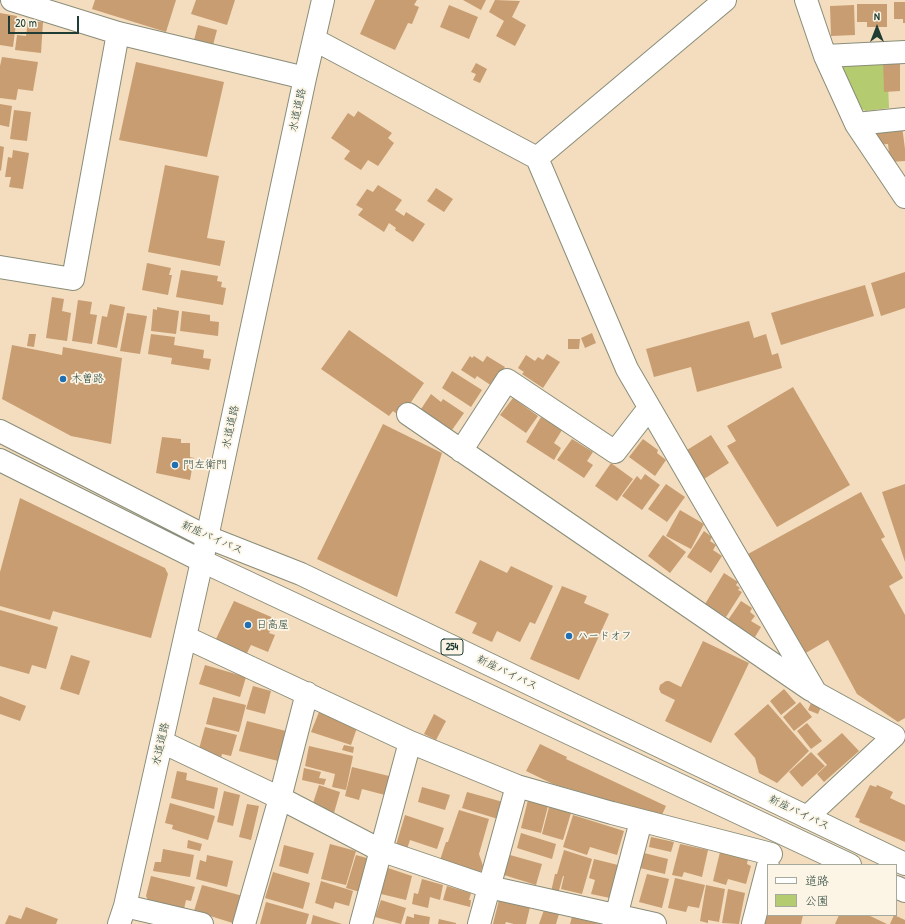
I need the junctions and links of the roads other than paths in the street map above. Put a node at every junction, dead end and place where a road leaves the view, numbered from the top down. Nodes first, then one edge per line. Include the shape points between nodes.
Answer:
1 (12, 0) edge
2 (323, 0) edge
3 (725, 0) edge
4 (806, 0) edge
5 (118, 33) junction
6 (315, 40) junction
7 (905, 52) edge
8 (825, 56) junction
9 (305, 78) junction
10 (905, 120) edge
11 (856, 124) junction
12 (537, 158) junction
13 (905, 197) edge
14 (0, 267) edge
15 (649, 408) junction
16 (408, 414) dead end
17 (0, 431) edge
18 (461, 451) junction
19 (0, 460) edge
20 (207, 537) junction
21 (202, 561) junction
22 (185, 637) junction
23 (307, 693) junction
24 (816, 693) junction
25 (162, 742) junction
26 (410, 742) junction
27 (518, 786) junction
28 (280, 798) junction
29 (808, 817) junction
30 (641, 821) junction
31 (777, 830) junction
32 (380, 850) junction
33 (769, 861) edge
34 (848, 864) edge
35 (905, 864) edge
36 (767, 869) edge
37 (490, 887) junction
38 (122, 915) edge
39 (616, 920) edge
40 (202, 924) edge
41 (244, 924) edge
42 (361, 924) edge
43 (479, 924) edge
44 (655, 924) edge
45 (753, 924) edge

1 - 5 main road
2 - 6 main road, 水道道路
3 - 12 main road
4 - 8 main road
5 - 9 main road
5 - 14 main road via 73,279
6 - 9 main road, 水道道路
6 - 12 main road
7 - 8 main road
8 - 11 main road
9 - 20 main road, 水道道路
10 - 11 main road
11 - 13 main road
12 - 15 main road via 627,370
15 - 18 main road via 615,452 508,380
15 - 24 main road
16 - 18 main road
17 - 20 main road, 新座バイパス / 254
18 - 24 main road
19 - 21 main road
20 - 21 main road, 水道道路
20 - 29 main road, 新座バイパス / 254 via 301,574
21 - 22 main road, 水道道路
21 - 31 main road
22 - 23 main road
22 - 25 main road, 水道道路
23 - 26 main road
23 - 28 main road
24 - 29 main road via 894,736
25 - 28 main road
25 - 38 main road, 水道道路
26 - 27 main road
26 - 32 main road
27 - 30 main road
27 - 37 main road
28 - 32 main road
28 - 41 main road
29 - 35 main road, 新座バイパス / 254
30 - 33 main road
30 - 39 main road
31 - 33 main road
31 - 34 main road
32 - 37 main road
32 - 42 main road
36 - 45 main road
37 - 39 main road
37 - 43 main road
38 - 40 main road
39 - 44 main road

